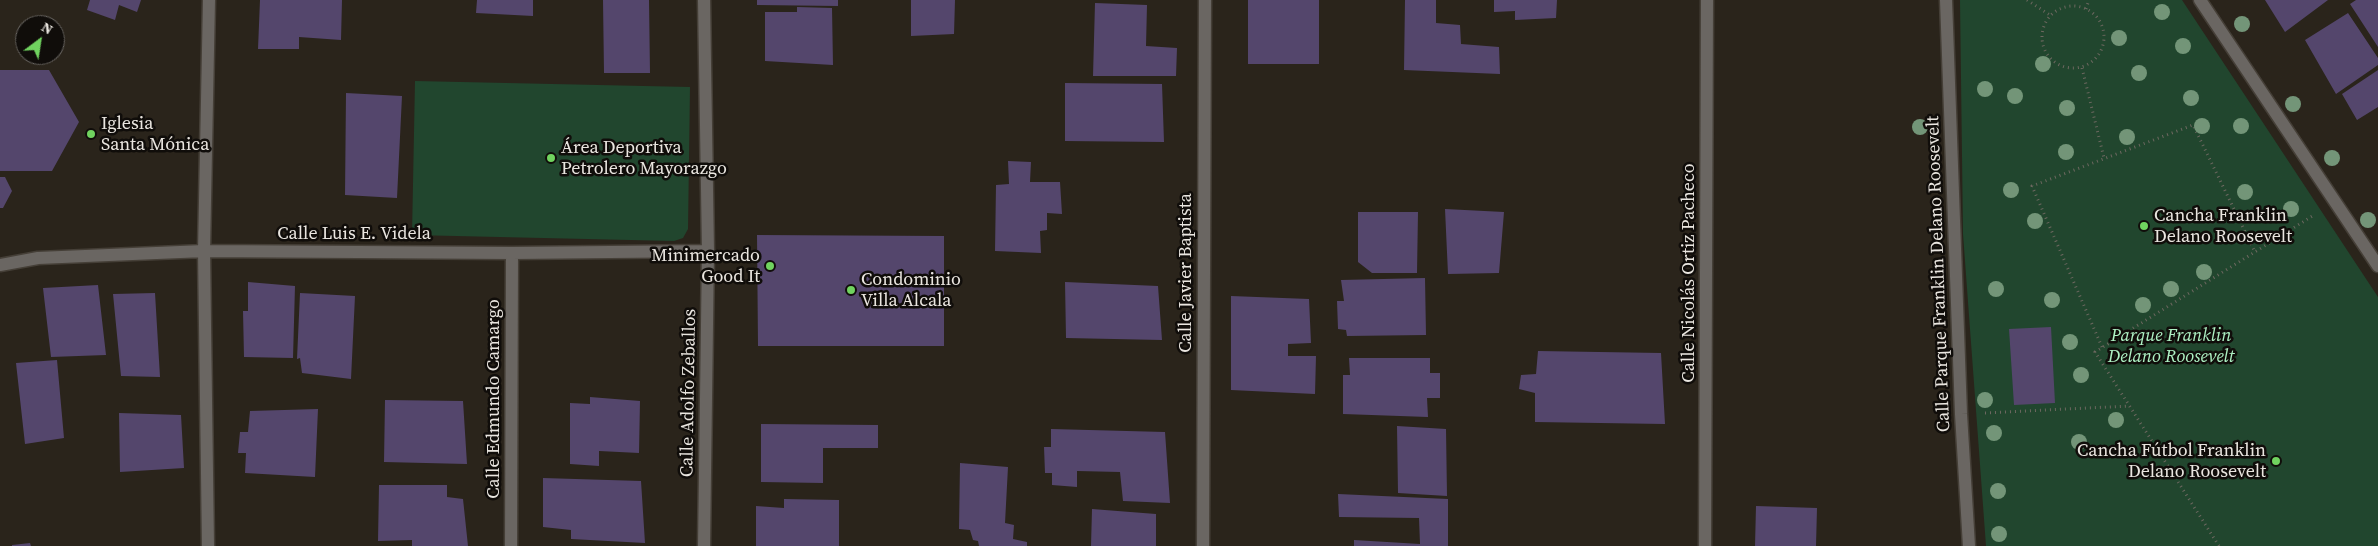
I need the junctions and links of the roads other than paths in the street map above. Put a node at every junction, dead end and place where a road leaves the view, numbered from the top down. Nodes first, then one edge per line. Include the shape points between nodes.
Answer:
1 (209, 0) edge
2 (704, 0) edge
3 (1205, 0) edge
4 (1707, 0) edge
5 (1946, 0) edge
6 (2200, 0) edge
7 (204, 251) junction
8 (708, 251) junction
9 (512, 253) junction
10 (0, 265) edge
11 (2378, 266) edge
12 (208, 546) edge
13 (511, 546) edge
14 (704, 546) edge
15 (1203, 546) edge
16 (1705, 546) edge
17 (1969, 546) edge

1 - 7 street
2 - 8 street, Calle Adolfo Zeballos
3 - 15 street, Calle Javier Baptista
4 - 16 street, Calle Nicolás Ortiz Pacheco
5 - 17 street, Calle Parque Franklin Delano Roosevelt
6 - 11 street
7 - 9 street, Calle Luis E. Videla
7 - 10 street, Calle Luis E. Videla via 38,258
7 - 12 street
8 - 9 street, Calle Luis E. Videla
8 - 14 street, Calle Adolfo Zeballos
9 - 13 street, Calle Edmundo Camargo

